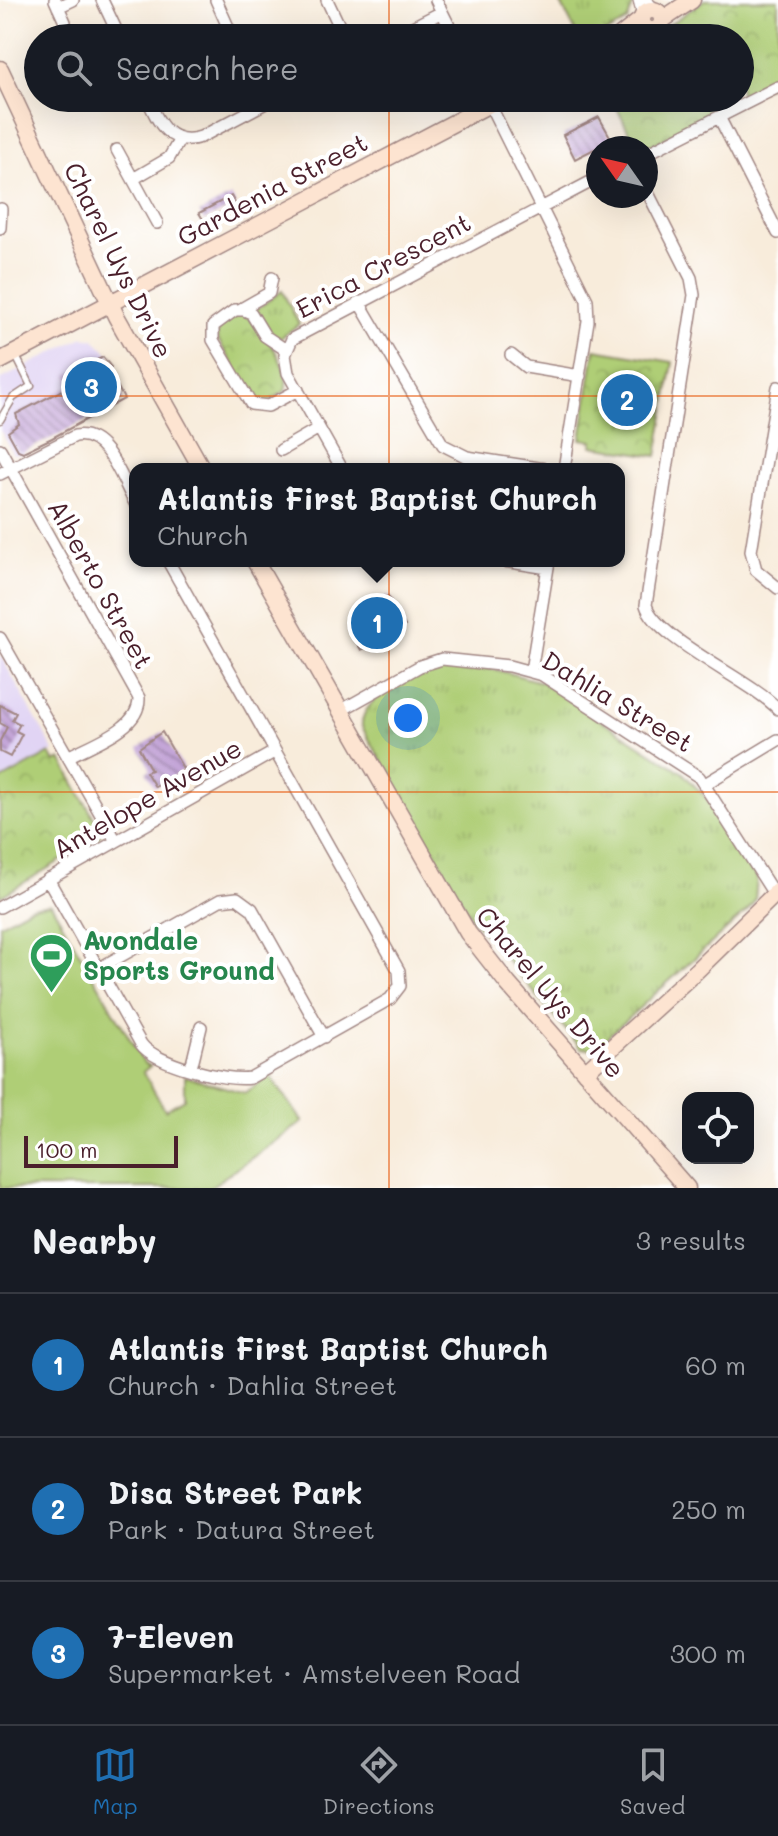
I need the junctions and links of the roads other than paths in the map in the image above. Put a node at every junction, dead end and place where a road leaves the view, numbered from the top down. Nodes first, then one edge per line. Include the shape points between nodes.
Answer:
1 (73, 0) edge
2 (102, 0) edge
3 (216, 0) edge
4 (327, 0) edge
5 (686, 3) edge
6 (56, 4) edge
7 (439, 6) edge
8 (649, 13) edge
9 (65, 22) dead end
10 (113, 24) edge
11 (227, 24) edge
12 (338, 24) edge
13 (412, 24) edge
14 (448, 24) edge
15 (0, 69) edge
16 (778, 87) edge
17 (754, 99) edge
18 (155, 112) edge
19 (246, 112) edge
20 (469, 112) edge
21 (497, 112) edge
22 (729, 112) edge
23 (719, 117) junction
24 (180, 139) junction
25 (658, 148) edge
26 (117, 150) dead end
27 (133, 179) junction
28 (586, 184) edge
29 (540, 208) junction
30 (656, 208) edge
31 (1, 209) edge
32 (157, 223) dead end
33 (0, 228) edge
34 (778, 233) edge
35 (272, 278) dead end
36 (359, 302) junction
37 (110, 303) junction
38 (241, 309) junction
39 (286, 350) junction
40 (511, 355) dead end
41 (7, 358) edge
42 (37, 376) dead end
43 (580, 376) junction
44 (30, 384) junction
45 (778, 387) edge
46 (298, 390) junction
47 (0, 420) edge
48 (319, 428) junction
49 (0, 449) edge
50 (281, 450) dead end
51 (199, 463) edge
52 (339, 463) edge
53 (506, 463) edge
54 (565, 463) edge
55 (5, 472) edge
56 (129, 492) edge
57 (171, 567) edge
58 (258, 567) edge
59 (548, 567) edge
60 (778, 588) edge
61 (0, 638) edge
62 (531, 671) junction
63 (778, 709) edge
64 (340, 711) junction
65 (778, 740) edge
66 (274, 752) junction
67 (68, 757) junction
68 (705, 784) junction
69 (116, 841) junction
70 (48, 879) junction
71 (776, 892) edge
72 (0, 907) edge
73 (98, 969) junction
74 (201, 1027) dead end
75 (324, 1037) junction
76 (191, 1068) junction
77 (585, 1072) junction
78 (687, 1188) edge

1 - 6 street
2 - 10 street
3 - 11 street
4 - 12 street
5 - 8 main road
6 - 9 street
7 - 13 street
7 - 14 street
15 - 37 main road, Charel Uys Drive
16 - 17 street
18 - 24 street via 164,129
19 - 24 street via 201,137
20 - 37 main road, Gardenia Street
21 - 29 street
22 - 23 street
23 - 25 street
23 - 34 street
24 - 27 street via 169,158
26 - 27 street
27 - 32 street
28 - 29 street, Erica Crescent
29 - 36 street, Erica Crescent
29 - 43 street via 587,300
30 - 63 street via 691,278 694,295 646,605 660,627
31 - 33 street
35 - 38 street via 271,290
36 - 39 street, Erica Crescent via 296,335
36 - 53 street via 443,445 461,456
37 - 41 main road, Gardenia Street
37 - 51 main road, Charel Uys Drive
38 - 39 street
38 - 46 street via 218,320 212,334 248,402 264,408
39 - 46 street, Erica Crescent via 286,367
40 - 43 street via 526,367
41 - 44 lane
42 - 44 lane
43 - 54 street
44 - 47 lane via 13,398
45 - 60 street via 751,551 756,570
46 - 48 street, Erica Crescent
48 - 50 street
48 - 52 street, Erica Crescent
49 - 55 street, Alberto Street
55 - 56 street via 75,436 89,435 102,445
55 - 67 street, Alberto Street via 139,698 132,720
57 - 66 street
58 - 64 main road, Charel Uys Drive
59 - 62 street
61 - 67 street
62 - 64 street, Dahlia Street via 458,658 434,660
62 - 68 street, Dahlia Street via 604,713
64 - 77 main road, Charel Uys Drive via 468,933
65 - 68 street
66 - 69 street, Antelope Avenue
66 - 75 street via 400,975 393,997
67 - 69 street
68 - 71 street, Dahlia Street
69 - 70 street, Antelope Avenue
70 - 72 street, Antelope Avenue
70 - 73 street
71 - 77 main road
73 - 75 street via 220,900 237,898 252,909
73 - 76 street via 145,1050
74 - 76 street
75 - 76 street via 250,1078 231,1079
77 - 78 main road, Charel Uys Drive

